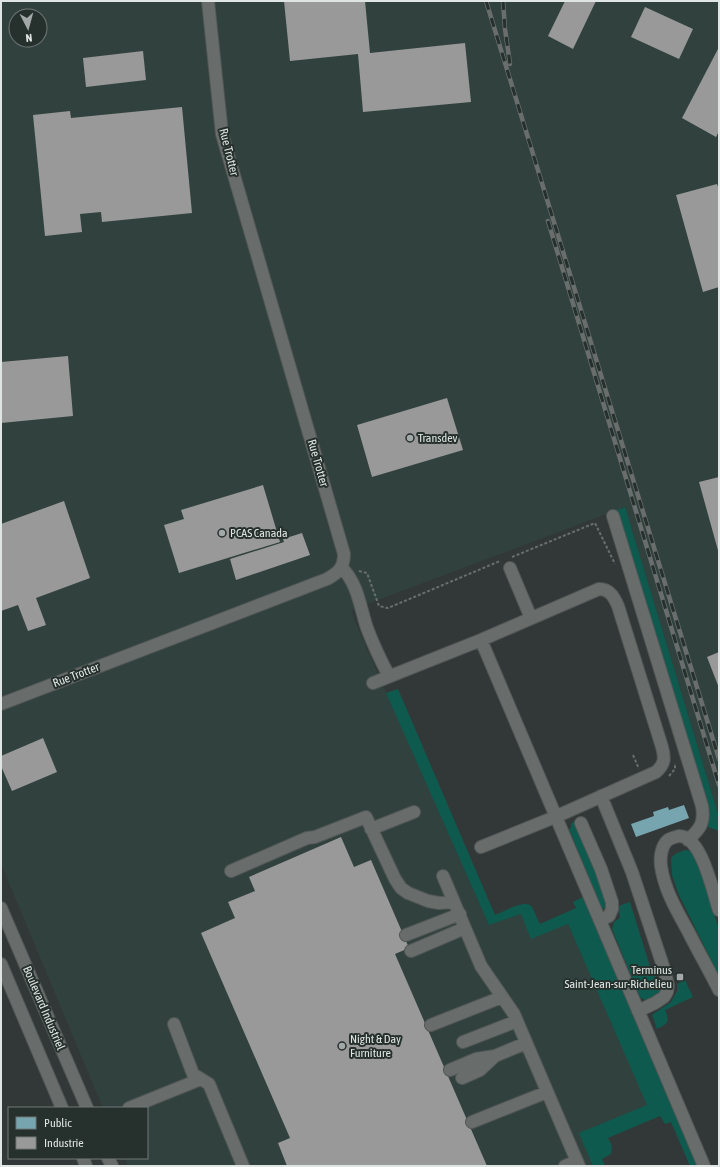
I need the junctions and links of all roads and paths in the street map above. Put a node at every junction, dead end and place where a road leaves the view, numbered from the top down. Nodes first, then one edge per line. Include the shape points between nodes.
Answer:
1 (208, 1) edge
2 (613, 516) dead end
3 (342, 568) junction
4 (510, 568) dead end
5 (531, 618) junction
6 (481, 640) junction
7 (389, 676) junction
8 (373, 683) dead end
9 (1, 704) edge
10 (634, 755) dead end
11 (643, 778) junction
12 (601, 796) junction
13 (414, 812) dead end
14 (555, 816) junction
15 (581, 823) dead end
16 (372, 829) junction
17 (688, 840) junction
18 (481, 847) dead end
19 (231, 871) dead end
20 (443, 876) dead end
21 (454, 902) junction
22 (1, 908) edge
23 (719, 910) edge
24 (460, 914) junction
25 (600, 920) junction
26 (465, 928) junction
27 (406, 935) dead end
28 (411, 951) dead end
29 (1, 964) edge
30 (719, 990) edge
31 (502, 997) junction
32 (638, 1011) junction
33 (517, 1021) junction
34 (174, 1024) dead end
35 (431, 1025) dead end
36 (463, 1042) dead end
37 (526, 1043) junction
38 (495, 1056) junction
39 (450, 1070) dead end
40 (462, 1078) dead end
41 (201, 1079) junction
42 (547, 1092) junction
43 (62, 1107) edge
44 (87, 1107) edge
45 (131, 1107) edge
46 (472, 1122) dead end
47 (578, 1164) edge
48 (243, 1166) edge
49 (565, 1166) edge
50 (704, 1166) edge

1 - 3 street, Rue Trotter via 222,134 344,554
2 - 17 street via 704,814 699,830
3 - 7 street via 353,583 367,627
3 - 9 street, Rue Trotter via 327,579
4 - 5 street
5 - 6 street
5 - 11 street via 599,589 610,592 614,597 664,755 661,767
6 - 7 street
6 - 14 street
7 - 8 street
10 - 11 path
11 - 12 street
12 - 14 street
12 - 32 street via 632,872 668,985 664,997
13 - 16 street
14 - 18 street
14 - 25 street
15 - 25 street via 612,902 609,916
16 - 19 street via 366,817 307,838
16 - 21 street via 401,888 428,901
17 - 23 street via 700,854
17 - 30 street via 683,836 675,836 668,840 662,850 663,876 673,903
20 - 21 street
21 - 24 street
22 - 44 street, Boulevard Industriel
24 - 26 street
24 - 27 street
25 - 32 street
26 - 28 street
26 - 31 street via 481,966
29 - 43 street, Boulevard Industriel
31 - 33 street
31 - 35 street
32 - 50 street
33 - 36 street
33 - 37 street
34 - 41 street via 193,1074
37 - 38 street
37 - 42 street
38 - 39 street
38 - 40 street via 480,1070
41 - 45 street
41 - 48 street via 209,1084
42 - 46 street
42 - 47 street
47 - 49 street

